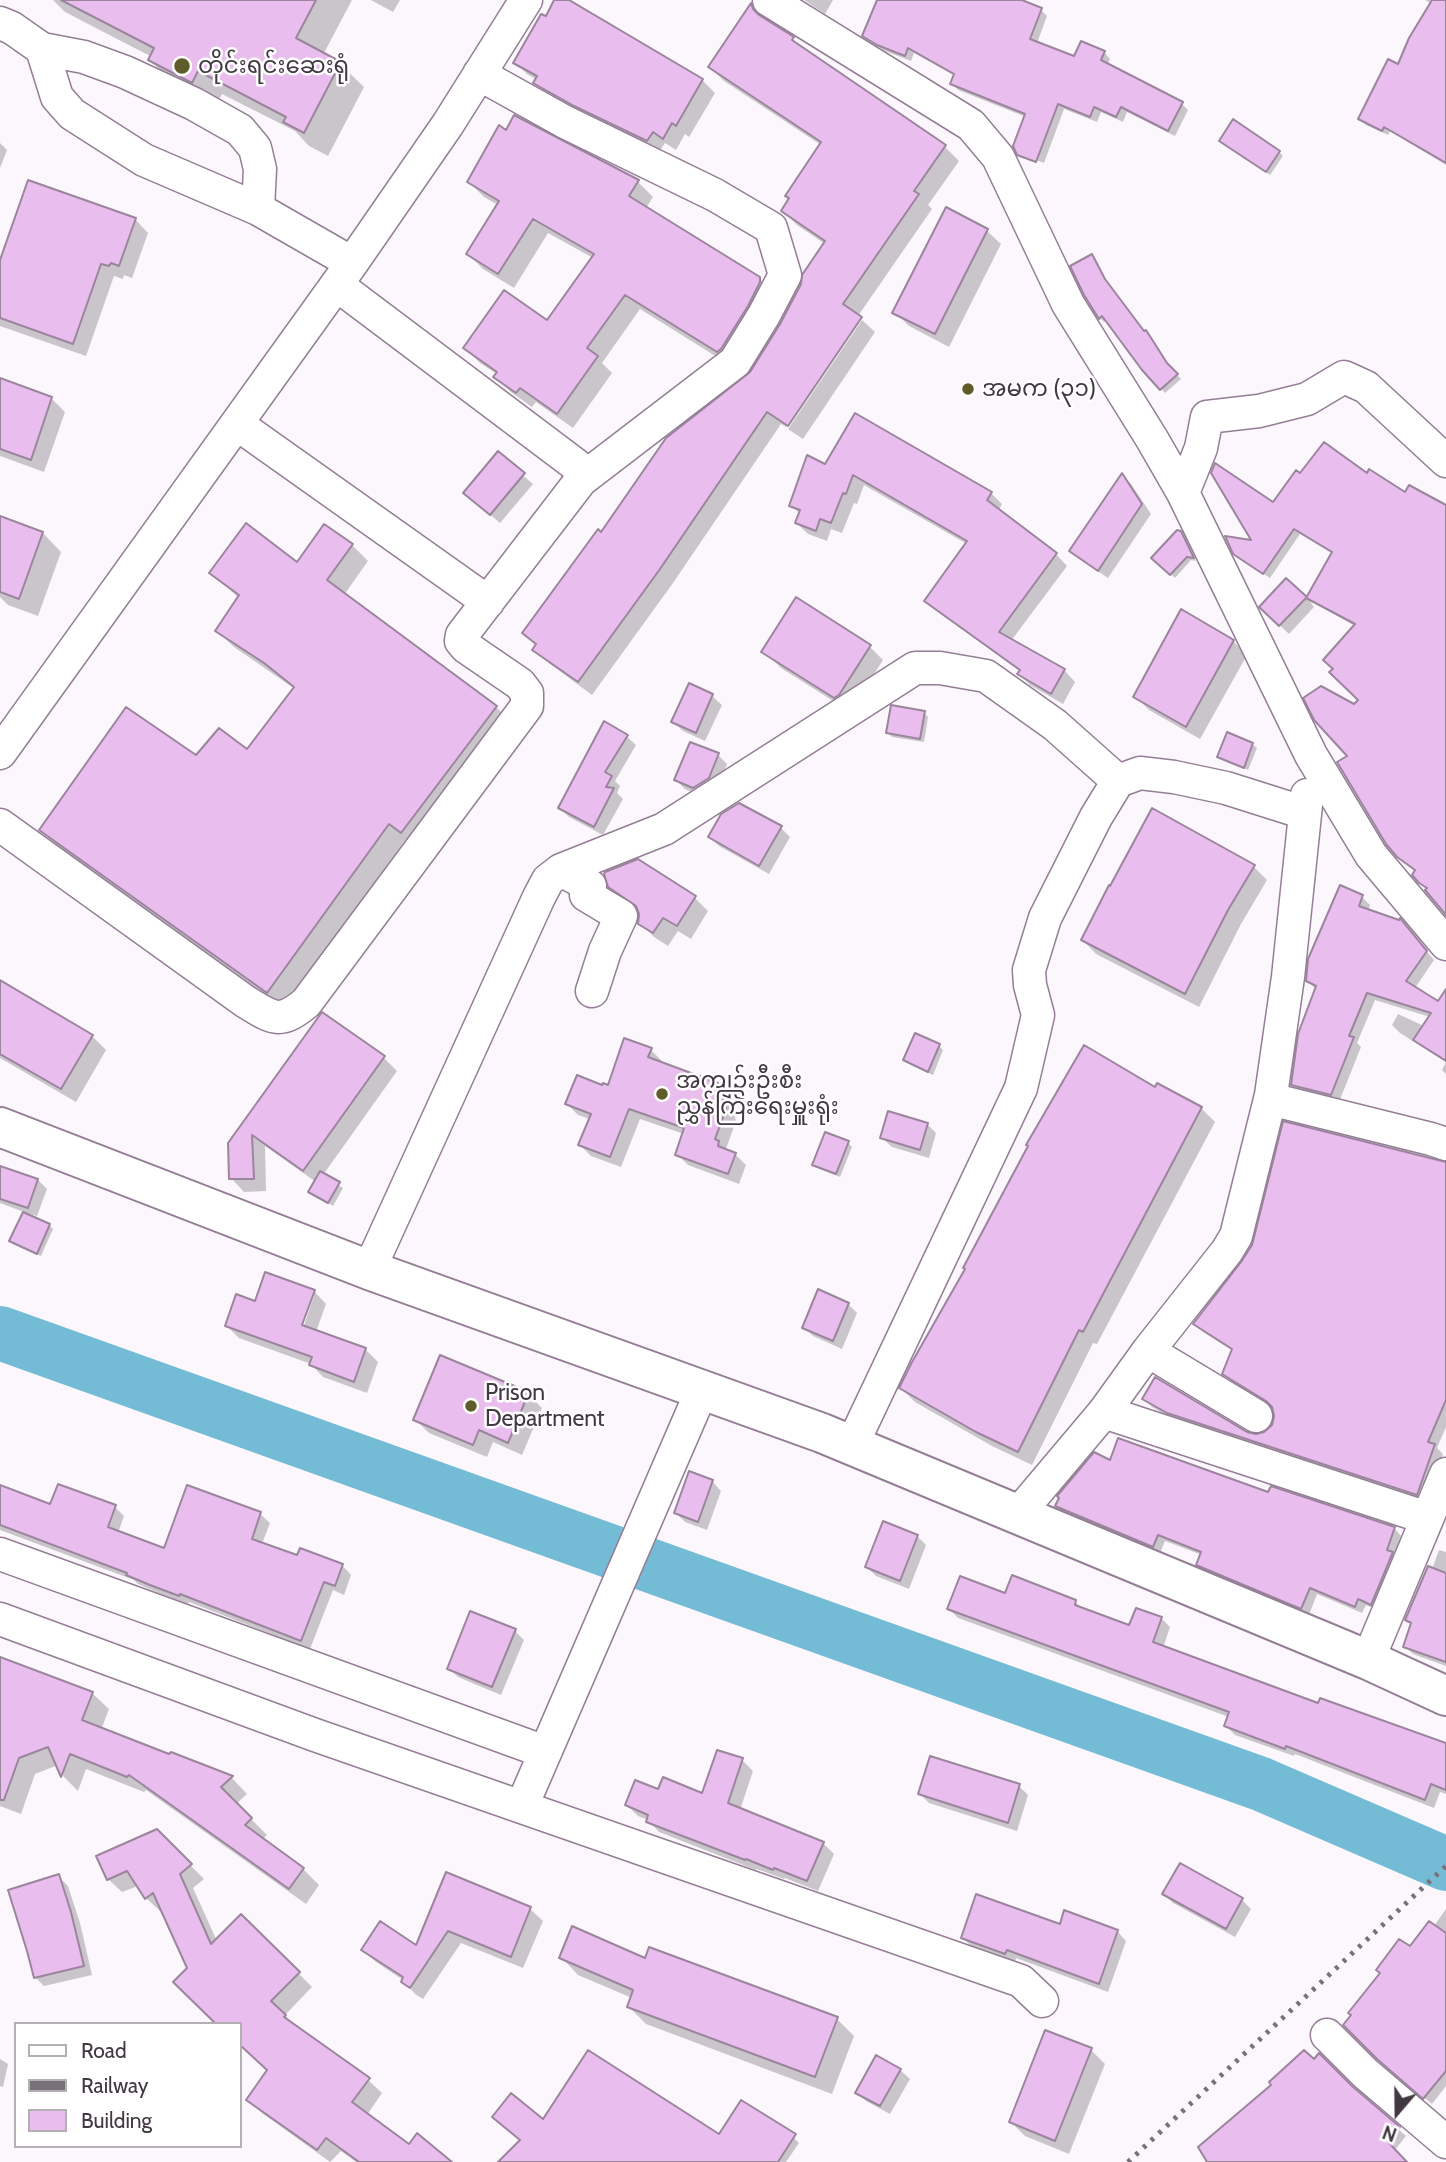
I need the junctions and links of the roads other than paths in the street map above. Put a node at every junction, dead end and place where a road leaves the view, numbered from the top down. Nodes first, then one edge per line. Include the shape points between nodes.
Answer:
1 (526, 0) edge
2 (769, 0) edge
3 (0, 23) edge
4 (42, 50) junction
5 (479, 74) junction
6 (258, 209) junction
7 (345, 274) junction
8 (237, 424) junction
9 (1446, 461) edge
10 (581, 480) junction
11 (1183, 494) junction
12 (488, 602) junction
13 (0, 752) edge
14 (1311, 755) junction
15 (1118, 781) junction
16 (1305, 813) junction
17 (0, 825) edge
18 (561, 870) junction
19 (1446, 944) edge
20 (592, 991) dead end
21 (1270, 1099) junction
22 (0, 1127) edge
23 (1446, 1144) edge
24 (369, 1270) junction
25 (1147, 1350) junction
26 (702, 1390) junction
27 (1104, 1412) junction
28 (1256, 1416) dead end
29 (852, 1445) junction
30 (1446, 1474) edge
31 (1018, 1514) junction
32 (1427, 1518) junction
33 (0, 1554) edge
34 (0, 1619) edge
35 (1368, 1660) junction
36 (1446, 1696) edge
37 (545, 1752) junction
38 (522, 1806) junction
39 (1042, 2001) dead end
40 (1327, 2035) dead end
41 (1446, 2141) edge

1 - 5 street
2 - 11 street via 971,125 985,141 998,157 1068,304
3 - 4 street
4 - 6 street via 57,97 72,114 144,160
4 - 6 street via 84,57 125,72 240,130 256,148
5 - 7 street
5 - 10 street via 771,228 785,275 735,362
6 - 7 street
7 - 8 street
7 - 10 street via 576,465 583,472
8 - 12 street
8 - 13 street
9 - 11 street via 1366,387 1344,377 1307,398 1259,411 1207,417
10 - 12 street
11 - 14 street
12 - 17 street via 461,641 520,684 527,694 527,706 306,1003 291,1016 271,1017 246,1002
14 - 16 street
14 - 19 street via 1371,855
15 - 16 street via 1140,773 1174,777
15 - 18 street via 1055,725 986,676 915,668 664,829
15 - 29 street via 1045,918 1029,970 1038,1015 1021,1088
16 - 21 street
18 - 20 street via 590,886 586,895 621,916
18 - 24 street via 548,880 539,897
21 - 23 street
21 - 25 street via 1236,1236
22 - 24 street
24 - 26 street
25 - 27 street
25 - 28 street
26 - 29 street
26 - 37 street
27 - 31 street
27 - 32 street
29 - 31 street
30 - 32 street
31 - 35 street
32 - 35 street
33 - 37 street
34 - 38 street
35 - 36 street
37 - 38 street
38 - 39 street via 1021,1981
40 - 41 street

